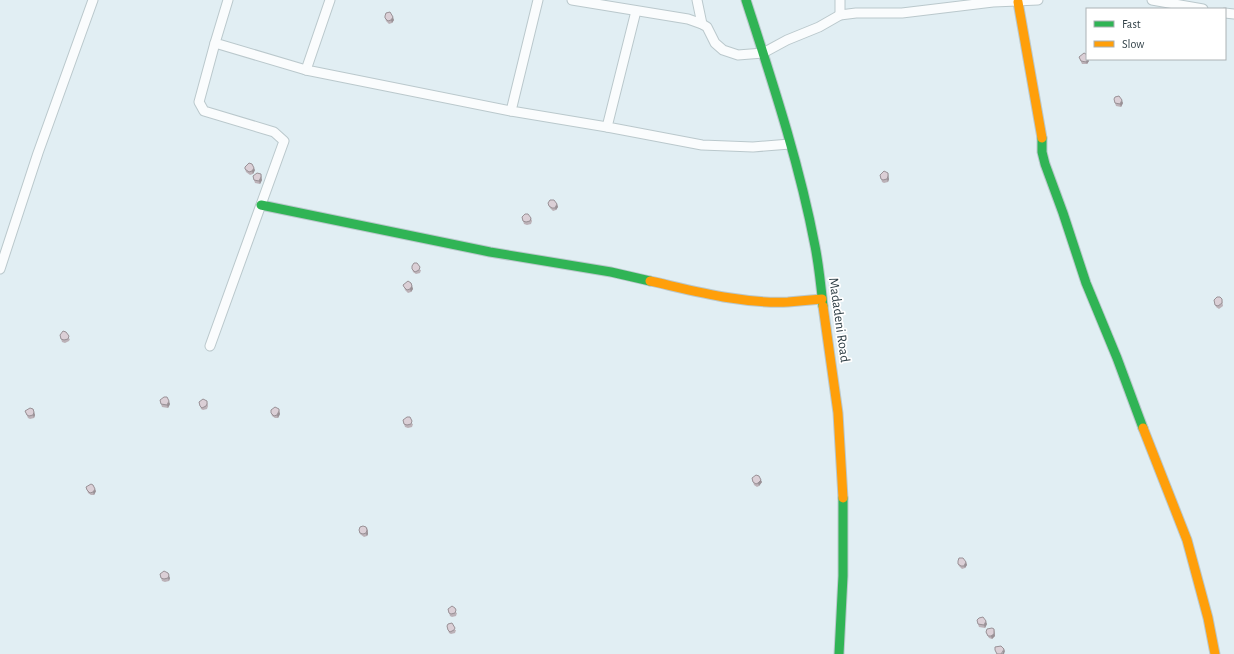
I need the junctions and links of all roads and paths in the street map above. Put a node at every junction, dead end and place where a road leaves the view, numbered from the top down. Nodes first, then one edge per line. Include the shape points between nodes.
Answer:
1 (93, 0) edge
2 (228, 0) edge
3 (330, 0) edge
4 (538, 0) edge
5 (572, 0) edge
6 (697, 0) edge
7 (746, 0) edge
8 (840, 0) edge
9 (1038, 0) edge
10 (1152, 0) edge
11 (1018, 2) junction
12 (1197, 8) edge
13 (636, 11) junction
14 (840, 15) junction
15 (702, 24) junction
16 (215, 43) junction
17 (763, 53) junction
18 (306, 70) junction
19 (511, 112) junction
20 (607, 127) junction
21 (790, 144) junction
22 (261, 205) junction
23 (0, 269) edge
24 (822, 299) junction
25 (210, 346) dead end
26 (839, 654) edge
27 (1215, 654) edge

1 - 23 street
2 - 16 street
3 - 18 street
4 - 19 street
5 - 13 street
6 - 15 street
7 - 17 street, Madadeni Road
8 - 14 street
9 - 11 street
10 - 12 street
11 - 14 street via 993,2 902,13
11 - 27 street via 1045,164 1086,283 1187,540
13 - 15 street via 688,19
13 - 20 street
14 - 17 street
15 - 17 street via 707,27 715,43 729,53
16 - 18 street
16 - 22 street via 199,102 204,111 274,132 284,141
17 - 21 street, Madadeni Road
18 - 19 street
19 - 20 street
20 - 21 street via 702,145 753,147
21 - 24 street, Madadeni Road via 815,245
22 - 24 street via 490,252 611,272 711,295 787,302
22 - 25 street
24 - 26 street, Madadeni Road via 841,446 843,528

